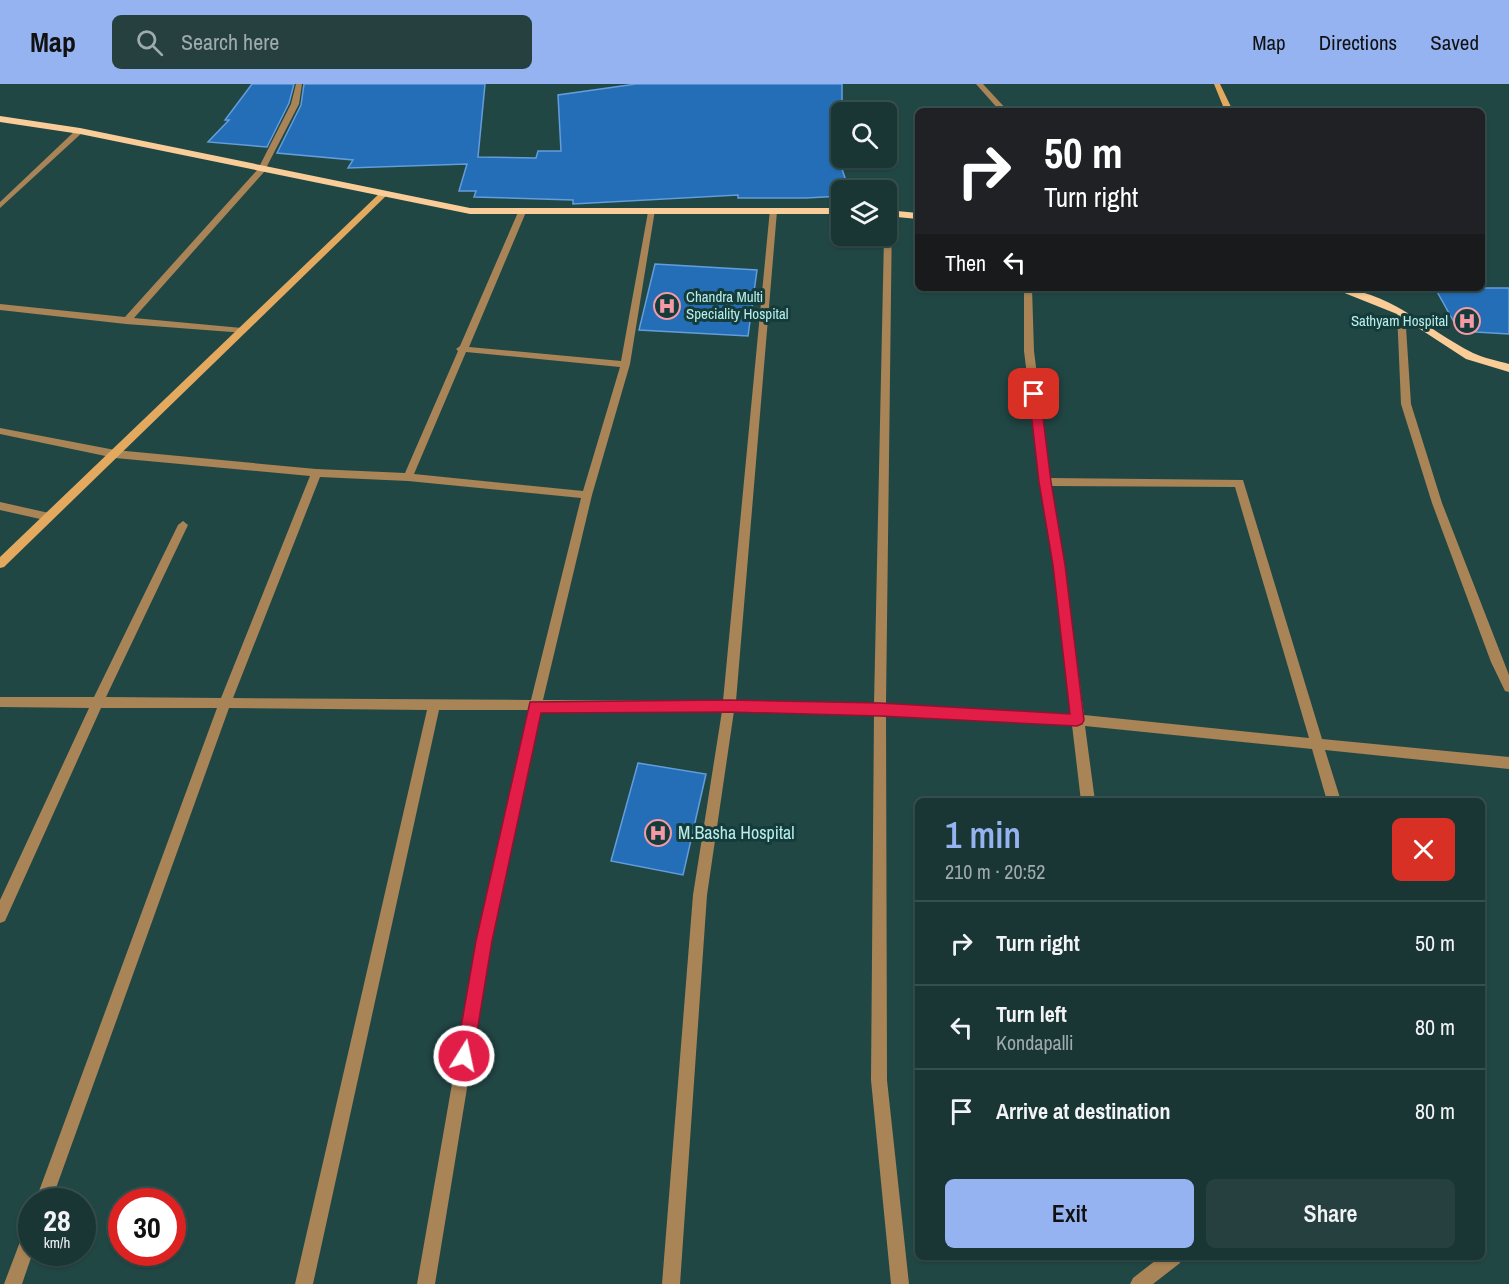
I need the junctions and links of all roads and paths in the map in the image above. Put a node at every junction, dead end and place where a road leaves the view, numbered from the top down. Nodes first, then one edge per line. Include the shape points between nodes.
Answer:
1 (300, 84) edge
2 (979, 84) edge
3 (1217, 84) edge
4 (1001, 108) edge
5 (1228, 108) edge
6 (0, 119) edge
7 (80, 131) junction
8 (261, 170) junction
9 (385, 193) junction
10 (0, 206) edge
11 (773, 211) junction
12 (522, 212) junction
13 (652, 212) junction
14 (831, 212) edge
15 (897, 214) edge
16 (915, 216) edge
17 (887, 246) edge
18 (1028, 291) edge
19 (1345, 291) edge
20 (0, 307) edge
21 (1401, 312) junction
22 (126, 321) junction
23 (242, 331) junction
24 (461, 349) junction
25 (625, 364) junction
26 (1509, 368) edge
27 (0, 431) edge
28 (114, 454) junction
29 (316, 473) junction
30 (408, 477) junction
31 (1045, 482) junction
32 (587, 495) junction
33 (0, 506) edge
34 (49, 517) junction
35 (183, 525) dead end
36 (0, 564) edge
37 (1509, 687) edge
38 (0, 702) edge
39 (98, 702) junction
40 (224, 705) junction
41 (434, 706) junction
42 (729, 706) junction
43 (535, 707) junction
44 (880, 710) junction
45 (1077, 720) junction
46 (1316, 742) junction
47 (1509, 763) edge
48 (1088, 798) edge
49 (1333, 798) edge
50 (0, 916) edge
51 (48, 1188) edge
52 (1170, 1260) edge
53 (20, 1266) edge
54 (13, 1284) edge
55 (304, 1284) edge
56 (426, 1284) edge
57 (671, 1284) edge
58 (900, 1284) edge
59 (1139, 1284) edge

1 - 8 street via 295,104
2 - 4 street
3 - 5 street
6 - 7 main road
7 - 8 main road
7 - 10 street
8 - 9 main road
8 - 22 street
9 - 12 main road via 470,211
9 - 23 street
11 - 13 main road
11 - 14 main road
11 - 42 street
12 - 13 main road
12 - 24 street
13 - 25 street
15 - 16 main road
17 - 44 street
18 - 31 street via 1029,351
19 - 21 main road
20 - 22 street
21 - 26 main road via 1470,356
21 - 37 street via 1406,404 1437,503
22 - 23 street
23 - 28 street
24 - 25 street
24 - 30 street
25 - 32 street
27 - 28 street
28 - 29 street
28 - 34 street
29 - 30 street
29 - 40 street
30 - 32 street
31 - 45 street
31 - 46 street via 1239,483
32 - 43 street
33 - 34 street
34 - 36 street
35 - 39 street
38 - 39 street
39 - 40 street
39 - 50 street
40 - 41 street
40 - 51 street
41 - 43 street
41 - 55 street
42 - 43 street
42 - 44 street
42 - 57 street via 700,895
43 - 56 street via 484,941
44 - 45 street
44 - 58 street via 879,1080
45 - 46 street
45 - 48 street
46 - 47 street
46 - 49 street
52 - 59 street
53 - 54 street

